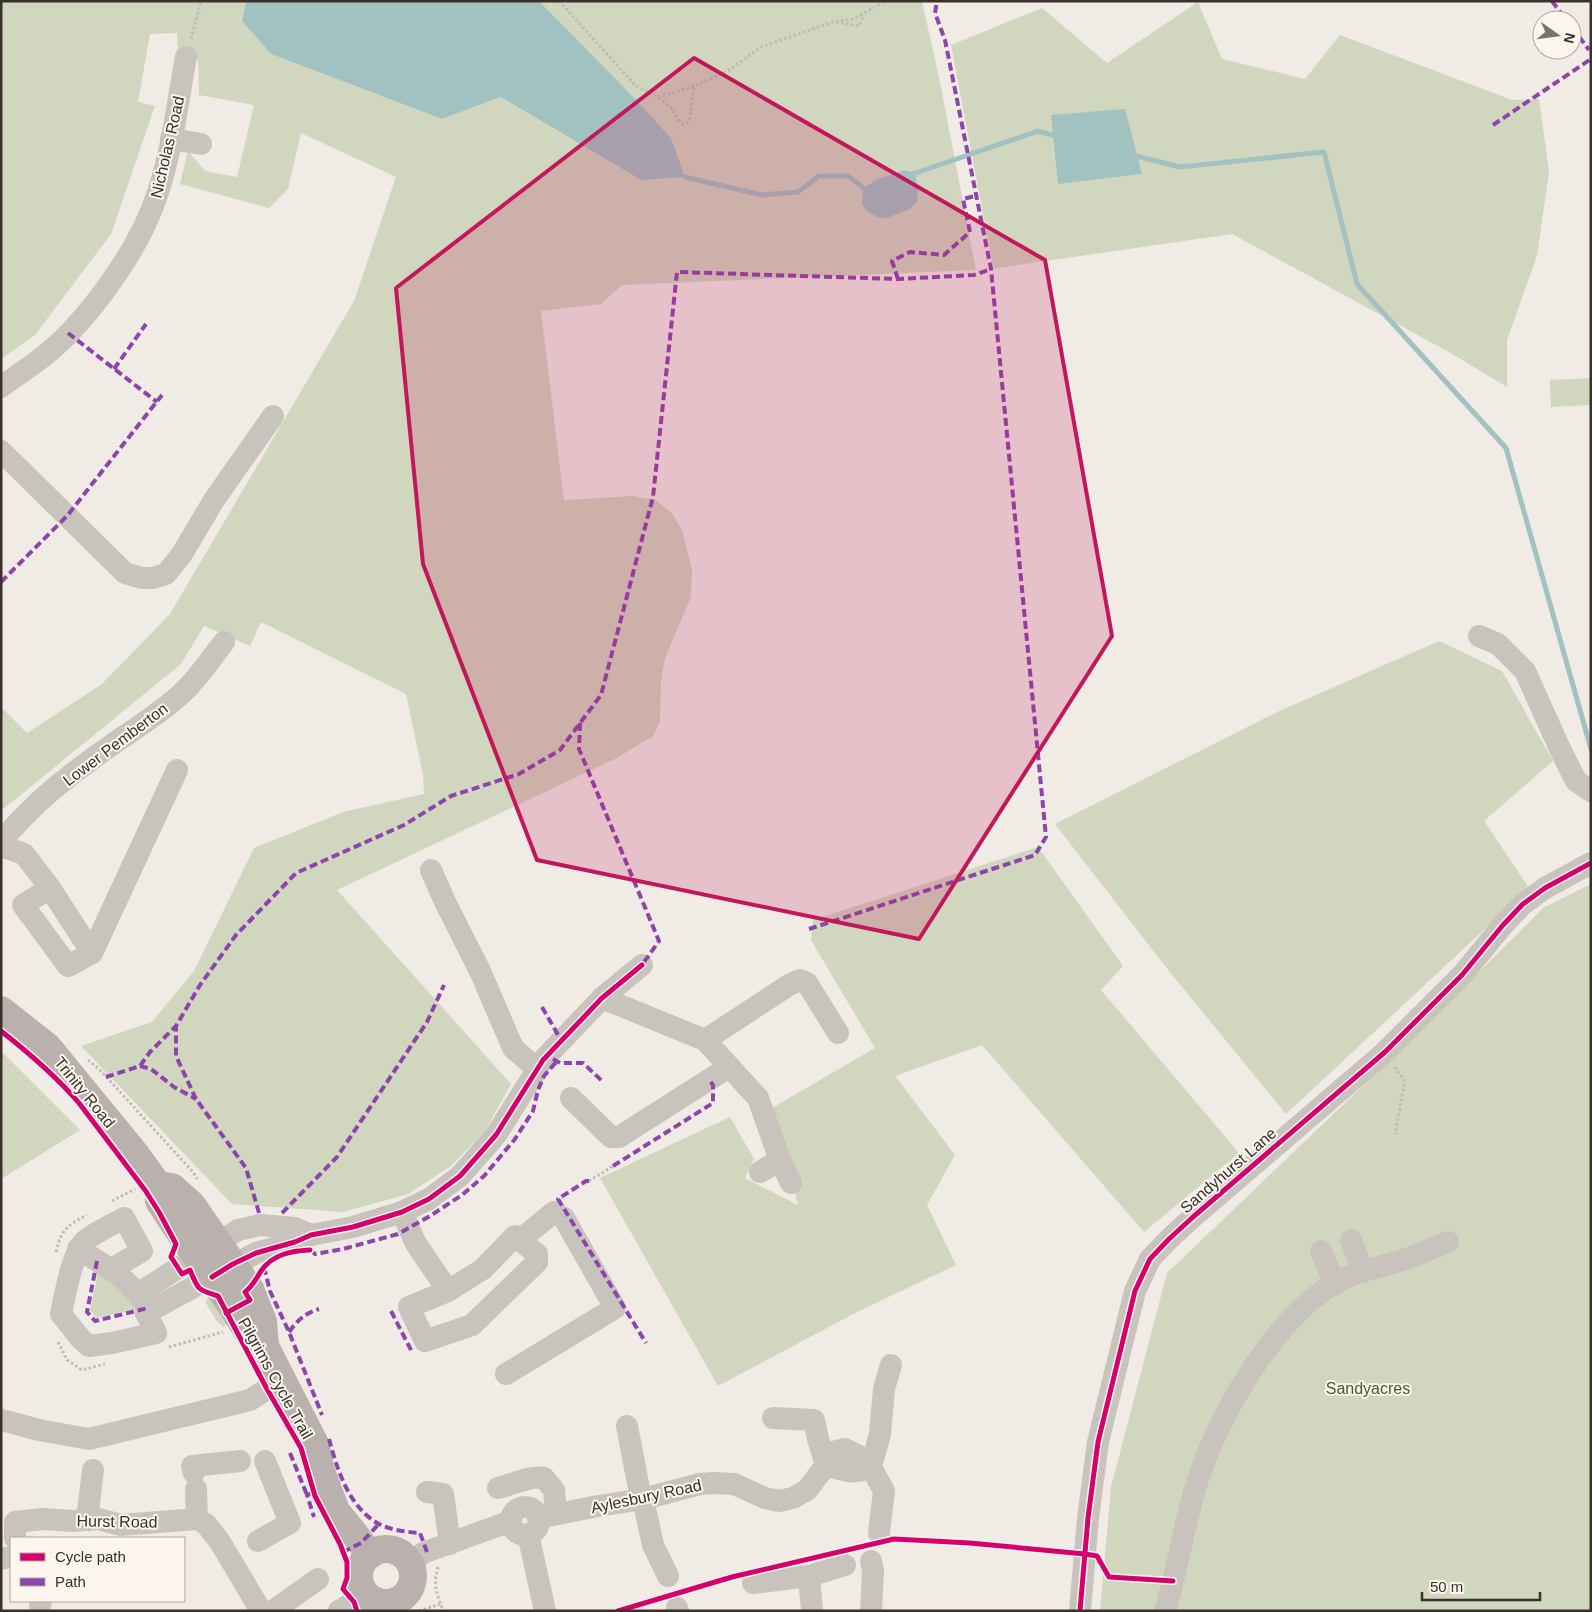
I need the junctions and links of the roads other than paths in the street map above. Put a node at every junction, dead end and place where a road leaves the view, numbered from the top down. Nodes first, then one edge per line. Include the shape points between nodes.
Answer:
1 (186, 57) road end
2 (171, 139) junction
3 (202, 144) dead end
4 (1, 388) edge
5 (273, 416) dead end
6 (1, 451) edge
7 (1478, 636) dead end
8 (224, 642) dead end
9 (177, 770) dead end
10 (1591, 790) edge
11 (1, 842) edge
12 (1, 846) edge
13 (1591, 863) edge
14 (432, 870) dead end
15 (50, 888) junction
16 (92, 952) junction
17 (642, 965) dead end
18 (602, 998) junction
19 (1, 1010) edge
20 (838, 1033) dead end
21 (705, 1040) junction
22 (729, 1067) junction
23 (536, 1068) junction
24 (571, 1098) dead end
25 (780, 1160) junction
26 (760, 1172) dead end
27 (791, 1183) dead end
28 (402, 1212) junction
29 (311, 1235) junction
30 (521, 1239) junction
31 (1351, 1240) dead end
32 (1448, 1242) dead end
33 (78, 1249) junction
34 (206, 1249) junction
35 (1321, 1251) dead end
36 (112, 1269) junction
37 (222, 1271) junction
38 (1363, 1272) junction
39 (1334, 1284) junction
40 (448, 1291) junction
41 (142, 1303) junction
42 (891, 1366) dead end
43 (506, 1374) dead end
44 (279, 1376) junction
45 (773, 1418) dead end
46 (1, 1420) edge
47 (627, 1426) dead end
48 (240, 1461) dead end
49 (265, 1461) dead end
50 (826, 1465) junction
51 (871, 1467) junction
52 (93, 1470) dead end
53 (498, 1488) dead end
54 (427, 1492) dead end
55 (642, 1499) junction
56 (197, 1518) junction
57 (87, 1520) junction
58 (534, 1522) junction
59 (10, 1525) edge
60 (43, 1528) edge
61 (120, 1531) edge
62 (879, 1533) dead end
63 (450, 1544) junction
64 (370, 1555) junction
65 (229, 1558) junction
66 (419, 1558) junction
67 (871, 1562) dead end
68 (845, 1565) dead end
69 (668, 1576) dead end
70 (809, 1576) junction
71 (318, 1579) dead end
72 (754, 1582) dead end
73 (361, 1586) junction
74 (420, 1607) edge
75 (261, 1611) edge
76 (274, 1611) edge
77 (340, 1611) edge
78 (545, 1611) edge
79 (812, 1611) edge
80 (871, 1611) edge
81 (1080, 1611) edge
82 (1164, 1611) edge

1 - 2 street, Nicholas Road
2 - 3 street
2 - 4 street, Nicholas Road via 153,206 122,265 86,314 51,350
5 - 6 street via 214,500 182,554 166,574 153,578 125,573
7 - 10 street via 1498,644 1524,671 1576,781
8 - 11 street, Lower Pemberton via 182,694 55,788
9 - 16 street
12 - 15 street via 24,854
13 - 81 street, Sandyhurst Lane via 1523,904 1462,975 1385,1052 1193,1217 1150,1259 1133,1298 1098,1442
14 - 23 street via 513,1048
15 - 16 street
15 - 16 street via 23,905 68,966
17 - 18 street
18 - 21 street
18 - 23 street
19 - 34 main road, Trinity Road via 48,1047 134,1152 149,1187 172,1187 192,1205
20 - 21 street via 807,983 800,980
21 - 22 street
22 - 24 street via 619,1136 611,1137
22 - 25 street via 758,1098
23 - 28 street via 496,1135 460,1176 430,1199
25 - 26 street
25 - 27 street
28 - 29 street via 353,1227
28 - 40 street via 415,1242
29 - 34 street via 295,1228 260,1225 238,1230
29 - 37 street via 256,1253
30 - 40 street via 515,1236 483,1269
30 - 40 street via 538,1254 537,1262 472,1325 425,1342 409,1307
30 - 43 street via 554,1212 564,1218 615,1308
31 - 38 street
32 - 38 street
33 - 36 street
33 - 36 street via 86,1240 124,1218 142,1251
33 - 41 street via 61,1314 89,1346 156,1333
34 - 37 main road
34 - 41 street
35 - 39 street
36 - 41 street
37 - 41 street
37 - 44 main road via 250,1289 263,1322 265,1346
38 - 39 street
39 - 82 street via 1287,1323 1228,1409 1195,1488
42 - 51 street
44 - 46 street via 250,1400 89,1439
44 - 64 main road via 315,1444 336,1511
45 - 50 street via 814,1420
47 - 55 street
48 - 56 street via 192,1466
49 - 65 street via 290,1523
50 - 51 street via 844,1472 860,1472
50 - 55 street, Aylesbury Road via 806,1490 793,1498 779,1501 734,1484 713,1483
51 - 62 street via 884,1491
52 - 57 street
53 - 58 street via 538,1476 544,1478 554,1490
54 - 63 street via 442,1494
55 - 58 street, Aylesbury Road
55 - 69 street via 653,1545
56 - 61 street, Hurst Road
56 - 65 street via 206,1524
57 - 60 street, Hurst Road
57 - 61 street, Hurst Road via 98,1519
58 - 63 street, Aylesbury Road
58 - 78 street
59 - 60 street, Hurst Road
63 - 66 street, Aylesbury Road
64 - 66 main road via 392,1550 406,1558
64 - 73 main road via 360,1569
65 - 75 street
66 - 74 main road via 411,1587
67 - 80 street
68 - 70 street
70 - 72 street
70 - 79 street
71 - 76 street
73 - 74 main road via 378,1602
73 - 77 street via 354,1602

